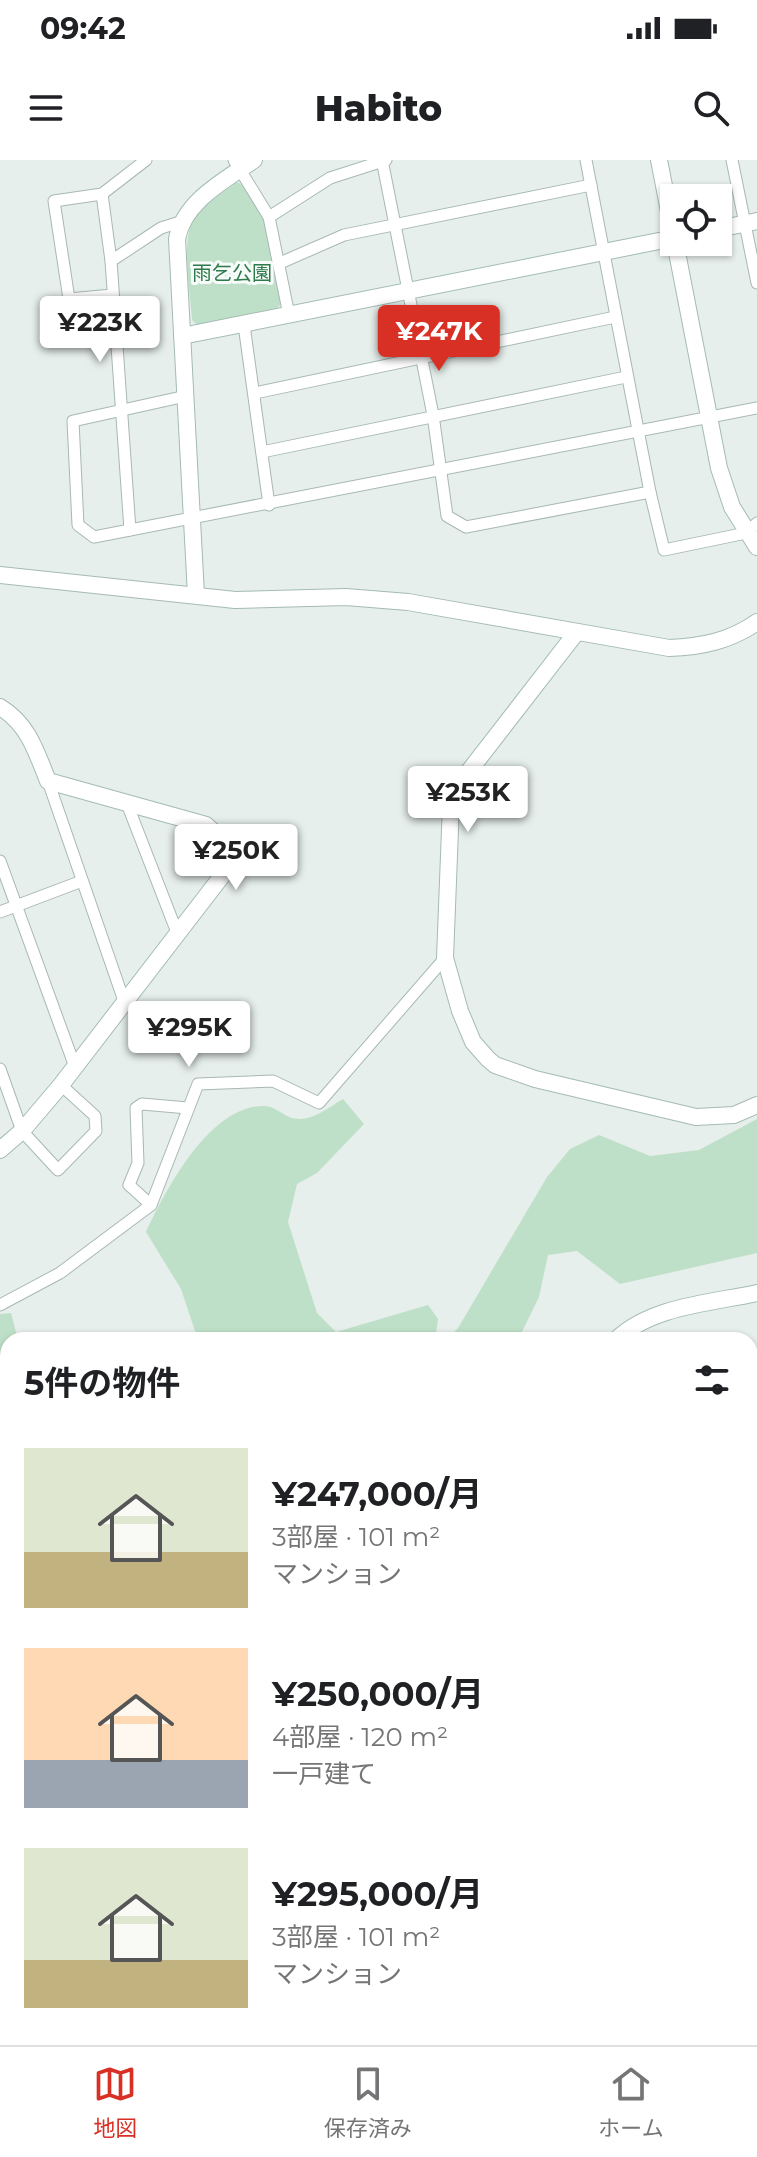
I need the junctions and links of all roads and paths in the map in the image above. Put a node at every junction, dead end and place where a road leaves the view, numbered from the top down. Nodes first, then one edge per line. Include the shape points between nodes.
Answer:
1 (384, 160) edge
2 (586, 160) edge
3 (659, 160) edge
4 (732, 160) edge
5 (141, 161) edge
6 (243, 163) edge
7 (664, 184) edge
8 (591, 185) junction
9 (102, 194) junction
10 (269, 217) junction
11 (180, 222) junction
12 (394, 223) junction
13 (751, 223) edge
14 (660, 241) edge
15 (603, 250) junction
16 (677, 256) edge
17 (111, 261) junction
18 (280, 263) junction
19 (757, 283) edge
20 (409, 290) junction
21 (112, 295) junction
22 (289, 315) junction
23 (615, 317) junction
24 (244, 325) junction
25 (182, 336) junction
26 (422, 359) junction
27 (626, 377) junction
28 (255, 393) junction
29 (186, 396) junction
30 (757, 408) edge
31 (122, 410) junction
32 (433, 415) junction
33 (709, 418) junction
34 (638, 430) junction
35 (262, 452) junction
36 (440, 470) junction
37 (650, 492) junction
38 (269, 505) junction
39 (192, 519) junction
40 (752, 528) edge
41 (130, 530) junction
42 (757, 547) edge
43 (0, 575) edge
44 (196, 595) junction
45 (757, 622) edge
46 (576, 633) junction
47 (0, 707) edge
48 (48, 781) junction
49 (126, 800) junction
50 (0, 861) edge
51 (82, 881) junction
52 (16, 906) junction
53 (0, 912) edge
54 (178, 935) junction
55 (445, 958) junction
56 (124, 1001) junction
57 (74, 1064) junction
58 (0, 1069) edge
59 (61, 1085) junction
60 (757, 1105) edge
61 (188, 1108) junction
62 (22, 1131) junction
63 (0, 1150) edge
64 (151, 1205) junction
65 (757, 1293) edge
66 (0, 1305) edge
67 (626, 1332) edge

1 - 10 street via 330,178
1 - 12 street
2 - 8 street
3 - 7 street
4 - 13 street
5 - 9 street
6 - 10 street
6 - 11 street via 191,206
8 - 12 street
8 - 15 street
9 - 17 street
9 - 21 street via 54,201 69,299
10 - 18 street
11 - 17 street via 161,228
11 - 25 street
12 - 18 street via 315,244
12 - 20 street
13 - 19 street
14 - 15 street
15 - 20 street
15 - 23 street
16 - 33 street
17 - 21 street
18 - 22 street
20 - 22 street
20 - 26 street
21 - 31 street
22 - 24 street
23 - 26 street
23 - 27 street
24 - 25 street
24 - 28 street
25 - 29 street
26 - 28 street
26 - 32 street
27 - 32 street
27 - 34 street
28 - 35 street
29 - 31 street
29 - 39 street
30 - 33 street
31 - 41 street
31 - 41 street via 73,421 78,525 94,537
32 - 35 street
32 - 36 street
33 - 34 street
33 - 40 street via 723,481
34 - 36 street
34 - 37 street
35 - 38 street
36 - 37 street via 447,516 466,527
36 - 38 street
37 - 40 street via 664,550
38 - 39 street
39 - 41 street
39 - 44 street
40 - 42 street
43 - 44 street
44 - 46 street via 408,602
45 - 46 street via 695,648
46 - 55 street via 466,775 451,804
47 - 48 street via 24,727
48 - 49 street
48 - 51 street
49 - 54 street
49 - 54 street via 206,825 227,852 228,868
50 - 52 street
51 - 52 street
51 - 56 street
52 - 53 street
52 - 57 street
54 - 56 street
55 - 60 street via 468,1033 495,1065 696,1117 734,1115
55 - 61 street via 319,1103 273,1081 198,1084
56 - 57 street
57 - 59 street
58 - 62 street
59 - 62 street
59 - 62 street via 95,1116 96,1131 58,1170
61 - 64 street
61 - 64 street via 136,1108 138,1163 129,1185
62 - 63 street
64 - 66 street via 60,1273
65 - 67 street via 655,1317

